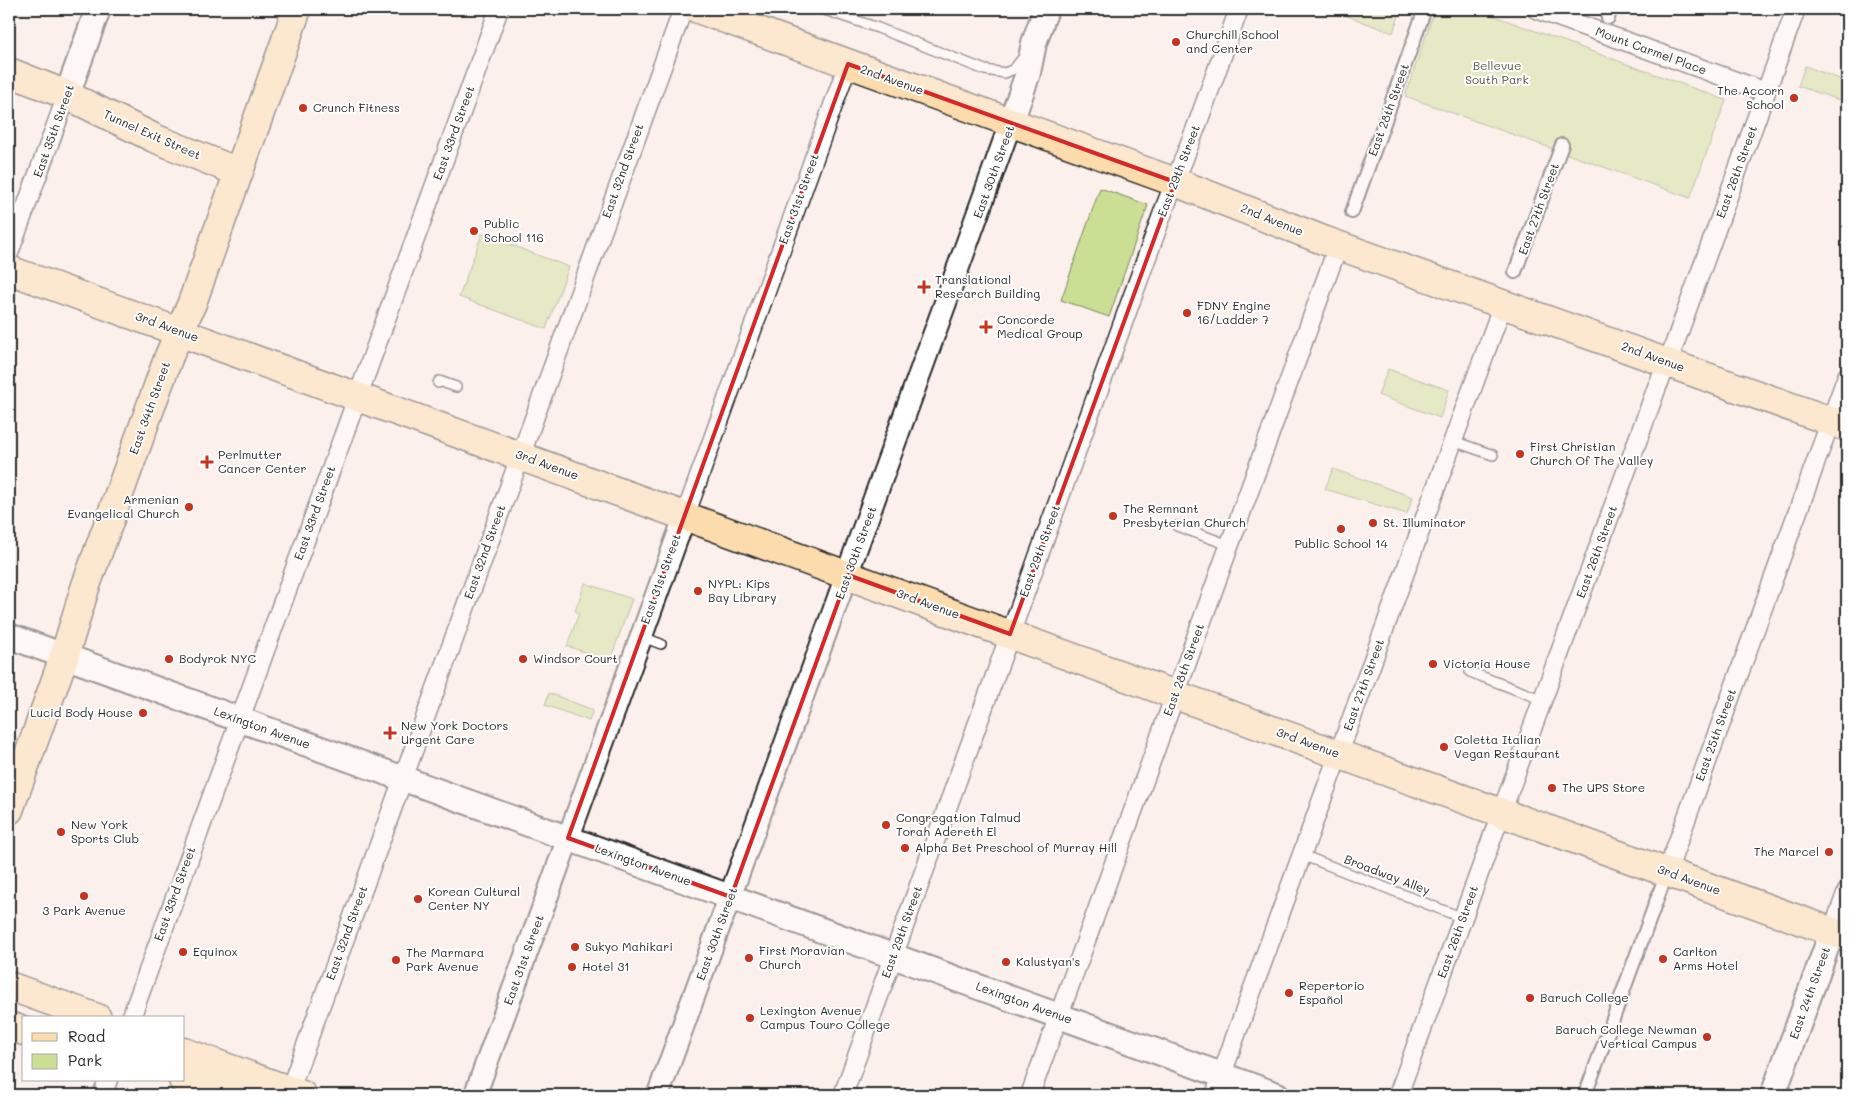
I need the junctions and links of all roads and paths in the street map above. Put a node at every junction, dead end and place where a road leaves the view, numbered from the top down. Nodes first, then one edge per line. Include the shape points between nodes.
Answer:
1 (98, 9) edge
2 (298, 9) edge
3 (499, 9) edge
4 (683, 9) edge
5 (698, 9) edge
6 (822, 9) edge
7 (1046, 9) edge
8 (1239, 9) edge
9 (1425, 9) edge
10 (1536, 9) edge
11 (1796, 9) edge
12 (1034, 43) junction
13 (848, 64) junction
14 (9, 72) edge
15 (1766, 92) junction
16 (67, 95) junction
17 (1011, 122) junction
18 (1562, 145) dead end
19 (238, 172) junction
20 (1175, 182) junction
21 (1352, 212) dead end
22 (1338, 246) junction
23 (9, 253) edge
24 (9, 270) edge
25 (1515, 272) dead end
26 (1503, 304) junction
27 (179, 331) junction
28 (1668, 362) junction
29 (1847, 376) edge
30 (438, 383) dead end
31 (456, 387) dead end
32 (358, 396) junction
33 (1839, 424) edge
34 (1453, 441) junction
35 (1493, 455) dead end
36 (520, 456) junction
37 (685, 516) junction
38 (1177, 526) dead end
39 (1229, 545) junction
40 (848, 575) junction
41 (1010, 634) junction
42 (9, 636) edge
43 (640, 636) junction
44 (661, 644) dead end
45 (64, 656) junction
46 (1470, 672) dead end
47 (1175, 695) junction
48 (1543, 700) junction
49 (239, 720) junction
50 (1339, 754) junction
51 (403, 779) junction
52 (9, 810) edge
53 (1501, 813) junction
54 (568, 838) junction
55 (1302, 855) junction
56 (1667, 872) junction
57 (1847, 891) edge
58 (731, 897) junction
59 (1463, 918) junction
60 (1840, 935) edge
61 (894, 956) junction
62 (9, 986) edge
63 (9, 1004) edge
64 (42, 1016) edge
65 (92, 1016) edge
66 (132, 1016) edge
67 (1058, 1016) junction
68 (9, 1026) edge
69 (22, 1030) edge
70 (185, 1052) edge
71 (185, 1081) edge
72 (107, 1082) edge
73 (1218, 1085) edge
74 (293, 1094) edge
75 (102, 1095) edge
76 (230, 1095) edge
77 (475, 1095) edge
78 (658, 1095) edge
79 (843, 1095) edge
80 (1030, 1095) edge
81 (1277, 1095) edge
82 (1398, 1095) edge
83 (1586, 1095) edge
84 (1773, 1095) edge

1 - 16 main road, East 35th Street
2 - 19 main road, East 34th Street
3 - 32 street, East 33rd Street
4 - 36 street, East 32nd Street
5 - 13 main road, 2nd Avenue
6 - 12 lane via 985,70 1005,73 1014,70
7 - 12 main road, East 30th Street
8 - 20 street, East 29th Street
9 - 21 street, East 28th Street
10 - 15 street, Mount Carmel Place
11 - 15 street, East 26th Street
12 - 17 main road, East 30th Street via 1028,73
13 - 17 main road, 2nd Avenue
13 - 37 street, East 31st Street
14 - 16 main road, Tunnel Exit Street
15 - 28 street, East 26th Street
16 - 19 main road, Tunnel Exit Street via 154,138
16 - 23 street, East 35th Street
17 - 20 main road, 2nd Avenue
17 - 40 street, East 30th Street
18 - 25 street, East 27th Street
19 - 27 main road, East 34th Street
20 - 22 main road, 2nd Avenue
20 - 41 street, East 29th Street
22 - 26 main road, 2nd Avenue
22 - 39 street, East 28th Street
24 - 27 main road, 3rd Avenue
26 - 28 main road, 2nd Avenue
26 - 34 street, East 27th Street
27 - 32 main road, 3rd Avenue
27 - 45 main road, East 34th Street via 85,588
28 - 33 main road, 2nd Avenue
28 - 48 street, East 26th Street
29 - 33 street, East 25th Street
30 - 31 lane
32 - 36 main road, 3rd Avenue
32 - 49 street, East 33rd Street
33 - 56 street, East 25th Street
34 - 35 lane
34 - 50 street, East 27th Street
36 - 37 main road, 3rd Avenue
36 - 51 street, East 32nd Street
37 - 40 main road, 3rd Avenue
37 - 43 street, East 31st Street
38 - 39 lane
39 - 47 street, East 28th Street
40 - 41 main road, 3rd Avenue
40 - 58 street, East 30th Street
41 - 47 main road, 3rd Avenue
41 - 61 street, East 29th Street
42 - 45 main road, Lexington Avenue
43 - 44 lane
43 - 54 street, East 31st Street
45 - 49 main road, Lexington Avenue
45 - 52 main road, East 34th Street
46 - 48 lane
47 - 50 main road, 3rd Avenue
47 - 67 street, East 28th Street
48 - 53 street, East 26th Street
49 - 51 main road, Lexington Avenue
49 - 66 street, East 33rd Street
50 - 53 main road, 3rd Avenue
50 - 55 street, East 27th Street
51 - 54 main road, Lexington Avenue
51 - 74 street, East 32nd Street
53 - 56 main road, 3rd Avenue
53 - 59 street, East 26th Street
54 - 58 main road, Lexington Avenue
54 - 77 street, East 31st Street
55 - 59 lane, Broadway Alley
55 - 73 street, East 27th Street
56 - 60 main road, 3rd Avenue
56 - 83 street, East 25th Street
57 - 60 street, East 24th Street
58 - 61 main road, Lexington Avenue
58 - 78 street, East 30th Street
59 - 82 street, East 26th Street
60 - 84 main road, East 24th Street
61 - 67 main road, Lexington Avenue
61 - 79 street, East 29th Street
62 - 65 main road
63 - 64 main road
67 - 73 main road, Lexington Avenue
67 - 80 street, East 28th Street
68 - 69 main road
70 - 74 main road
71 - 76 main road
72 - 75 street
73 - 81 main road, Lexington Avenue

